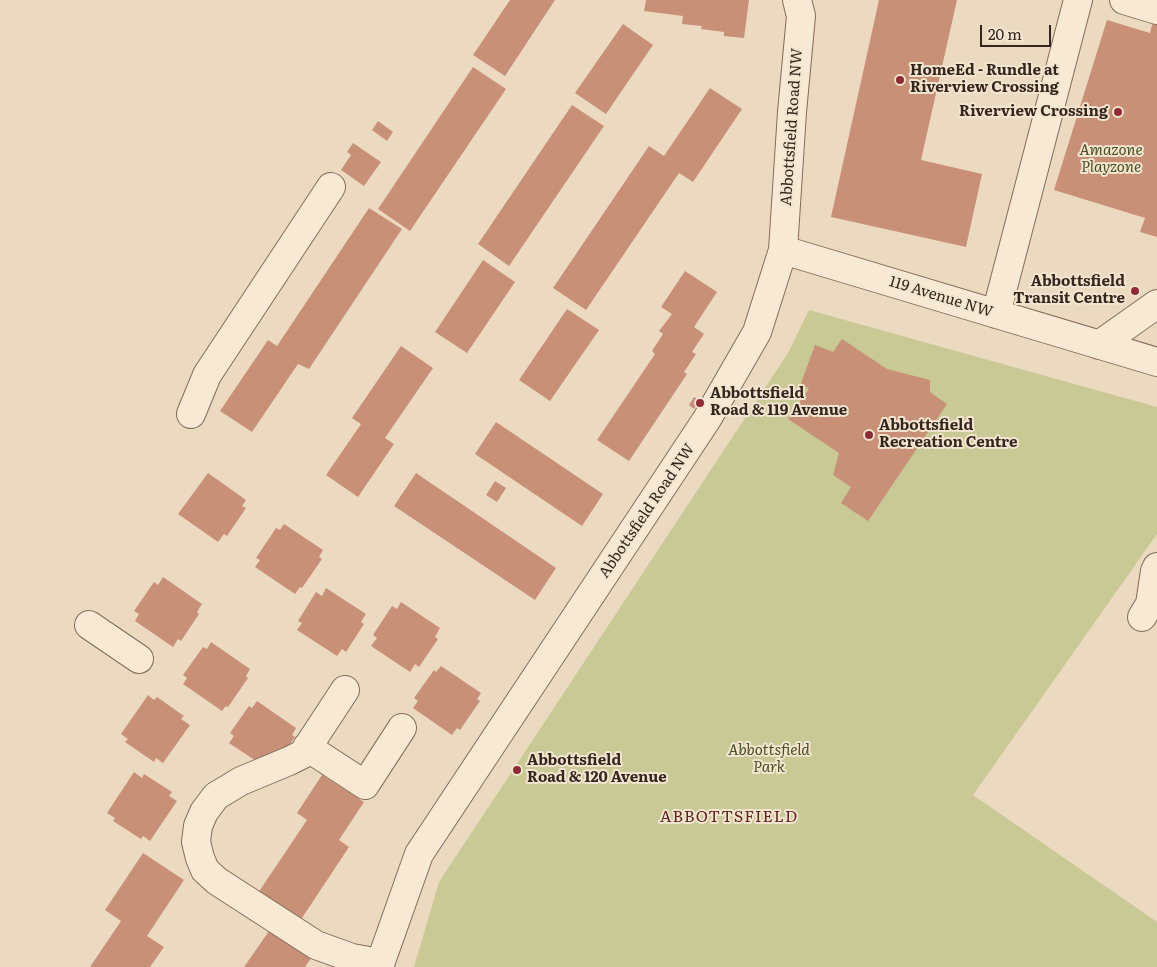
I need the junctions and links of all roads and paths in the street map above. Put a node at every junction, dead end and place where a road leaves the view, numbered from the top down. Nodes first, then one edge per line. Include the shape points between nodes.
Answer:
1 (1078, 0) edge
2 (1124, 0) edge
3 (804, 5) edge
4 (1157, 10) edge
5 (331, 187) dead end
6 (783, 250) junction
7 (1157, 304) edge
8 (996, 314) junction
9 (1099, 345) junction
10 (1157, 362) edge
11 (191, 414) dead end
12 (1157, 567) edge
13 (1142, 617) dead end
14 (89, 625) dead end
15 (139, 659) dead end
16 (345, 690) dead end
17 (402, 728) dead end
18 (308, 747) junction
19 (379, 965) edge

1 - 8 street
2 - 4 street
3 - 6 street, Abbottsfield Road NW via 792,112
5 - 11 street via 207,375
6 - 8 street, 119 Avenue NW
6 - 19 street, Abbottsfield Road NW via 757,332 707,419 419,854
7 - 9 street
8 - 9 street, 119 Avenue NW
9 - 10 street, 119 Avenue NW
12 - 13 street via 1150,604
14 - 15 street
16 - 18 street
17 - 18 street via 365,785
18 - 19 street via 304,754 241,781 216,796 198,826 196,842 200,858 205,870 217,881 316,945

